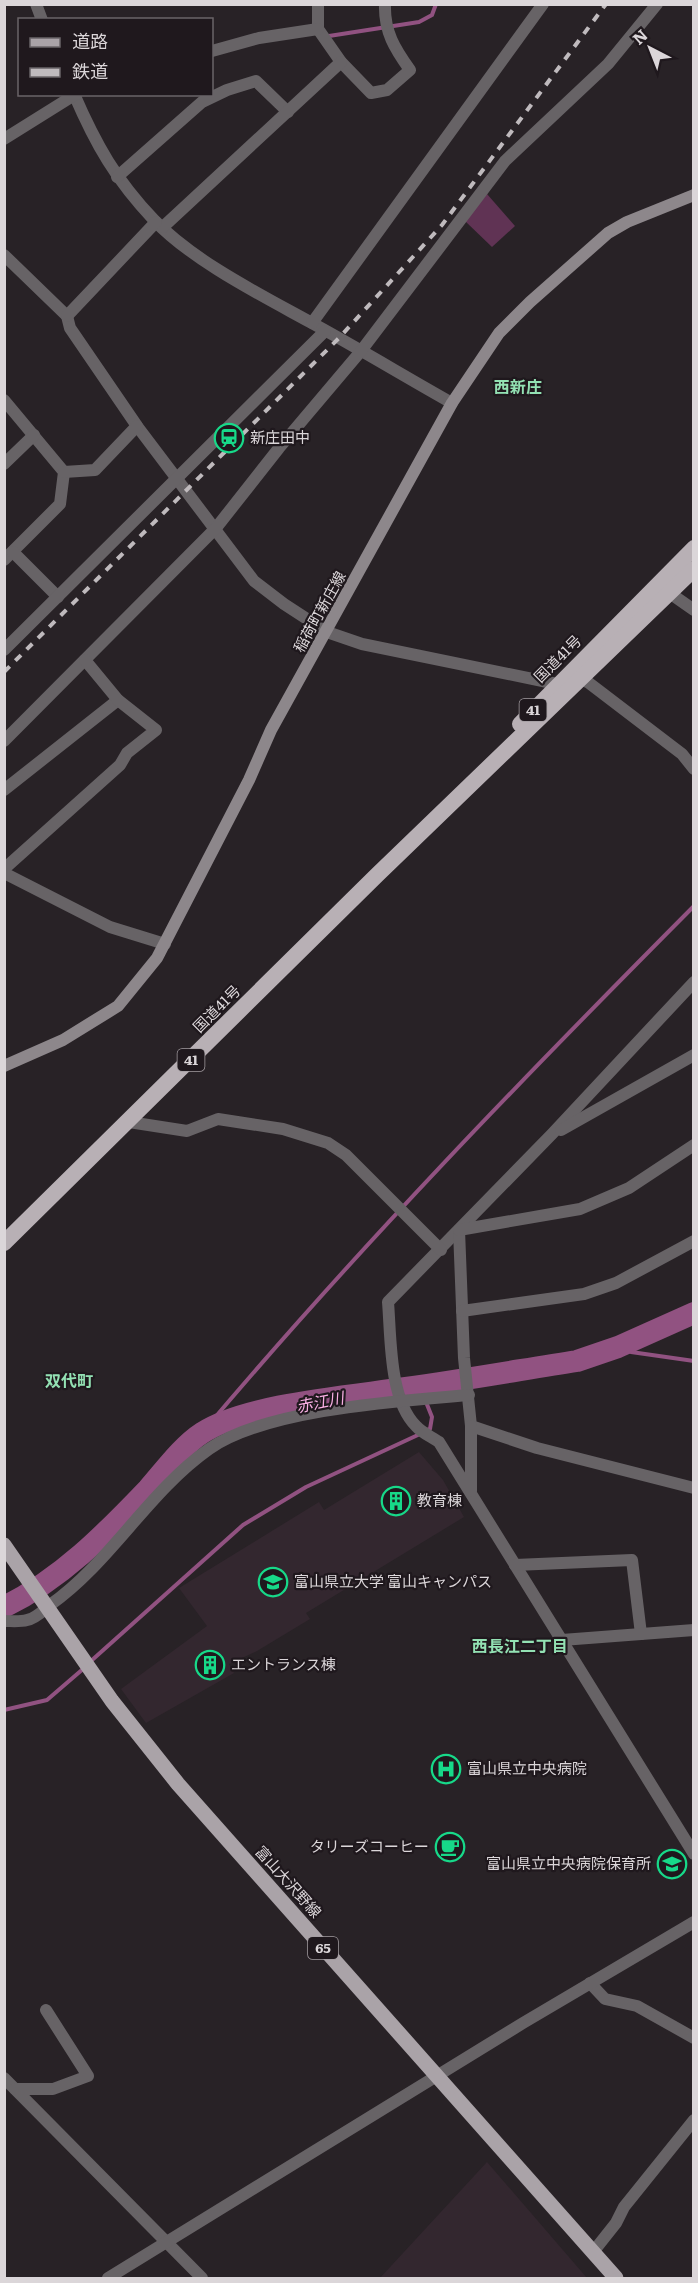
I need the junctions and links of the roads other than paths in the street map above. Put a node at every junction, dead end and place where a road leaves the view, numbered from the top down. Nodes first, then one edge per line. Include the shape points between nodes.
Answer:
1 (318, 4) edge
2 (385, 4) edge
3 (543, 4) edge
4 (657, 4) edge
5 (318, 29) junction
6 (213, 51) edge
7 (341, 62) junction
8 (72, 96) edge
9 (74, 96) edge
10 (288, 112) junction
11 (4, 139) edge
12 (117, 177) junction
13 (693, 195) edge
14 (159, 224) junction
15 (4, 255) edge
16 (67, 316) junction
17 (312, 323) junction
18 (325, 331) junction
19 (361, 351) junction
20 (4, 400) edge
21 (452, 404) junction
22 (137, 426) junction
23 (33, 435) junction
24 (4, 464) edge
25 (64, 472) junction
26 (177, 478) junction
27 (216, 528) junction
28 (693, 548) edge
29 (9, 556) edge
30 (693, 569) edge
31 (663, 589) junction
32 (58, 597) junction
33 (693, 610) edge
34 (327, 632) junction
35 (4, 650) edge
36 (85, 660) junction
37 (581, 679) junction
38 (558, 684) junction
39 (118, 700) junction
40 (4, 741) edge
41 (693, 769) edge
42 (4, 790) edge
43 (4, 871) edge
44 (377, 875) junction
45 (165, 944) junction
46 (693, 982) edge
47 (693, 1055) edge
48 (4, 1066) edge
49 (129, 1122) junction
50 (552, 1134) junction
51 (693, 1146) edge
52 (459, 1230) junction
53 (693, 1241) edge
54 (4, 1243) edge
55 (441, 1250) junction
56 (462, 1311) junction
57 (469, 1395) junction
58 (401, 1401) junction
59 (471, 1426) junction
60 (693, 1488) edge
61 (471, 1493) junction
62 (4, 1545) edge
63 (515, 1564) junction
64 (45, 1606) junction
65 (4, 1621) edge
66 (693, 1630) edge
67 (641, 1634) junction
68 (562, 1640) junction
69 (693, 1854) edge
70 (693, 1922) edge
71 (590, 1983) junction
72 (46, 2010) dead end
73 (693, 2038) edge
74 (439, 2077) junction
75 (4, 2078) edge
76 (15, 2089) junction
77 (693, 2120) edge
78 (164, 2243) junction
79 (594, 2252) junction
80 (108, 2278) edge
81 (202, 2278) edge
82 (616, 2278) edge

1 - 5 street
2 - 7 street via 389,40 410,70 387,90 371,93
3 - 17 street
4 - 19 street via 608,64 505,161
5 - 6 street via 259,38
5 - 7 street
7 - 10 street
8 - 11 street
9 - 12 street via 96,144
10 - 12 street via 256,81 227,90 202,102
10 - 14 street
12 - 14 street
13 - 21 main road, 稲荷町新庄線 via 627,222 583,254 499,333
14 - 16 street
14 - 17 street via 225,272
15 - 16 street
16 - 22 street via 70,328
17 - 18 street
18 - 19 street
18 - 26 street
19 - 21 street
19 - 27 street
20 - 23 street
21 - 34 main road, 稲荷町新庄線
22 - 25 street via 95,470
22 - 26 street
23 - 24 street
23 - 25 street
25 - 29 street via 60,504
26 - 27 street
26 - 32 street
27 - 34 street via 254,581
27 - 36 street
28 - 31 highway, 国道41号 / 41
29 - 32 street
30 - 31 highway, 国道41号 / 41
31 - 33 street
31 - 37 highway, 国道41号 / 41
31 - 38 highway, 国道41号 / 41
32 - 35 street
34 - 38 street via 362,644
34 - 45 main road, 稲荷町新庄線 via 271,730
36 - 39 street
36 - 40 street
37 - 38 street
37 - 41 street via 682,754
37 - 44 highway, 国道41号 / 41
38 - 44 highway, 国道41号 / 41
39 - 42 street
39 - 43 street via 156,730
43 - 45 street via 110,927
44 - 49 highway, 国道41号 / 41
45 - 48 main road, 稲荷町新庄線 via 118,1006 63,1040
46 - 50 street
47 - 50 street
49 - 54 highway, 国道41号 / 41
49 - 55 street via 187,1131 218,1119 282,1129 328,1143 346,1155
50 - 52 street
51 - 52 street via 629,1188 580,1209
52 - 55 street
52 - 56 street
53 - 56 street via 616,1283 584,1294
55 - 58 street via 388,1302 392,1361
56 - 57 street
57 - 58 street
57 - 59 street
58 - 61 street via 417,1427 439,1442
58 - 64 street via 279,1420 243,1431 210,1448 181,1472 80,1581
59 - 60 street via 537,1448
59 - 61 street
61 - 63 street
62 - 64 main road, 富山大沢野線 / 65
63 - 67 street via 632,1560
63 - 68 street
64 - 65 street via 29,1620
64 - 74 main road, 富山大沢野線 / 65 via 112,1701 178,1784
66 - 67 street
67 - 68 street
68 - 69 street
70 - 71 street
71 - 73 street via 605,1999 637,2006
71 - 74 street
72 - 76 street via 88,2076 53,2089
74 - 78 street
74 - 79 main road, 富山大沢野線 / 65
75 - 76 street
76 - 78 street
77 - 79 street
78 - 80 street
78 - 81 street
79 - 82 main road, 富山大沢野線 / 65

